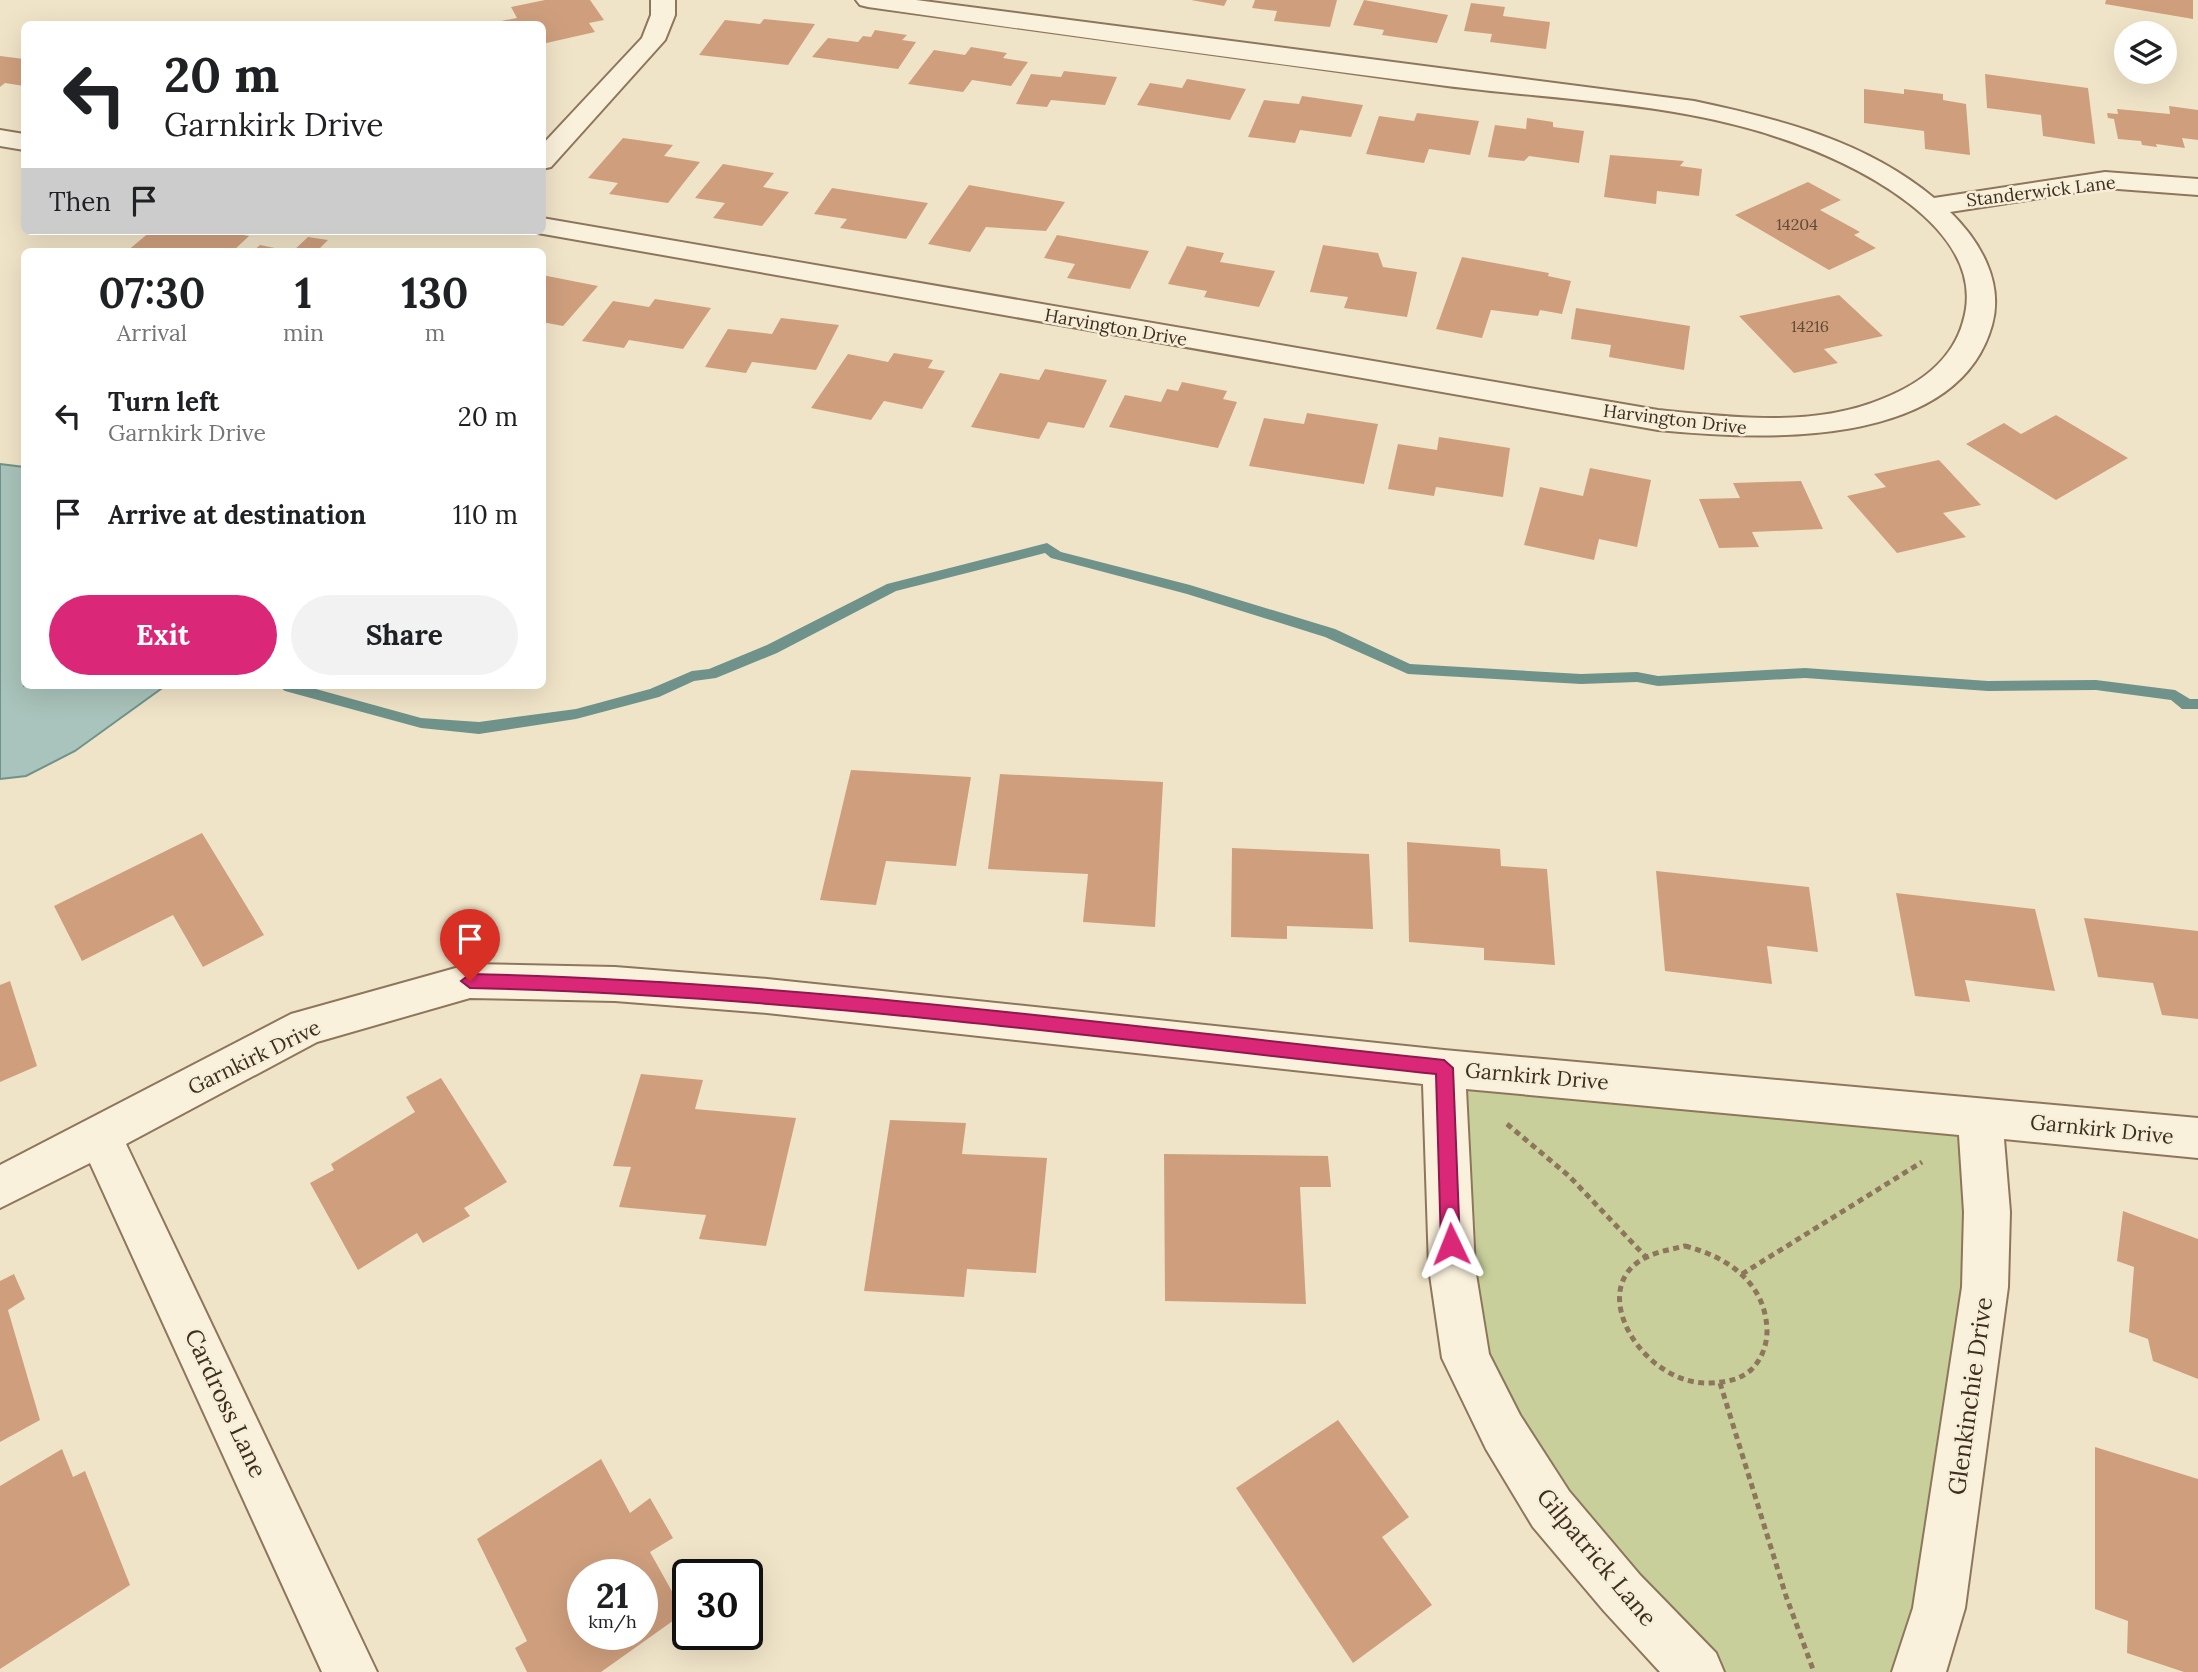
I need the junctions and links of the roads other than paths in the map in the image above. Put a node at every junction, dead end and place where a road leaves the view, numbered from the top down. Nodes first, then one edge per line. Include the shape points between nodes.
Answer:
1 (663, 0) edge
2 (868, 0) edge
3 (0, 138) edge
4 (21, 142) edge
5 (546, 157) edge
6 (2198, 187) edge
7 (1927, 207) junction
8 (546, 227) edge
9 (1445, 1086) junction
10 (100, 1136) junction
11 (1982, 1138) junction
12 (2198, 1139) edge
13 (0, 1188) edge
14 (350, 1672) edge
15 (1697, 1672) edge
16 (1919, 1672) edge

1 - 5 street via 663,15 653,40
2 - 7 street, Harvington Drive via 1688,109 1828,146 1863,163
3 - 4 street
6 - 7 street, Standerwick Lane via 2105,180
7 - 8 street, Harvington Drive via 1960,240 1976,272 1982,305 1978,334 1959,362 1923,391 1875,411 1812,426 1740,429 1658,420
9 - 10 street, Garnkirk Drive via 753,995 615,984 470,981 306,1027
9 - 11 street, Garnkirk Drive
9 - 15 street, Gilpatrick Lane via 1452,1268 1466,1358 1503,1432 1551,1509
10 - 13 street, Garnkirk Drive
10 - 14 street, Cardross Lane
11 - 12 street, Garnkirk Drive
11 - 16 street, Glenkinchie Drive via 1987,1212 1985,1287 1939,1608

